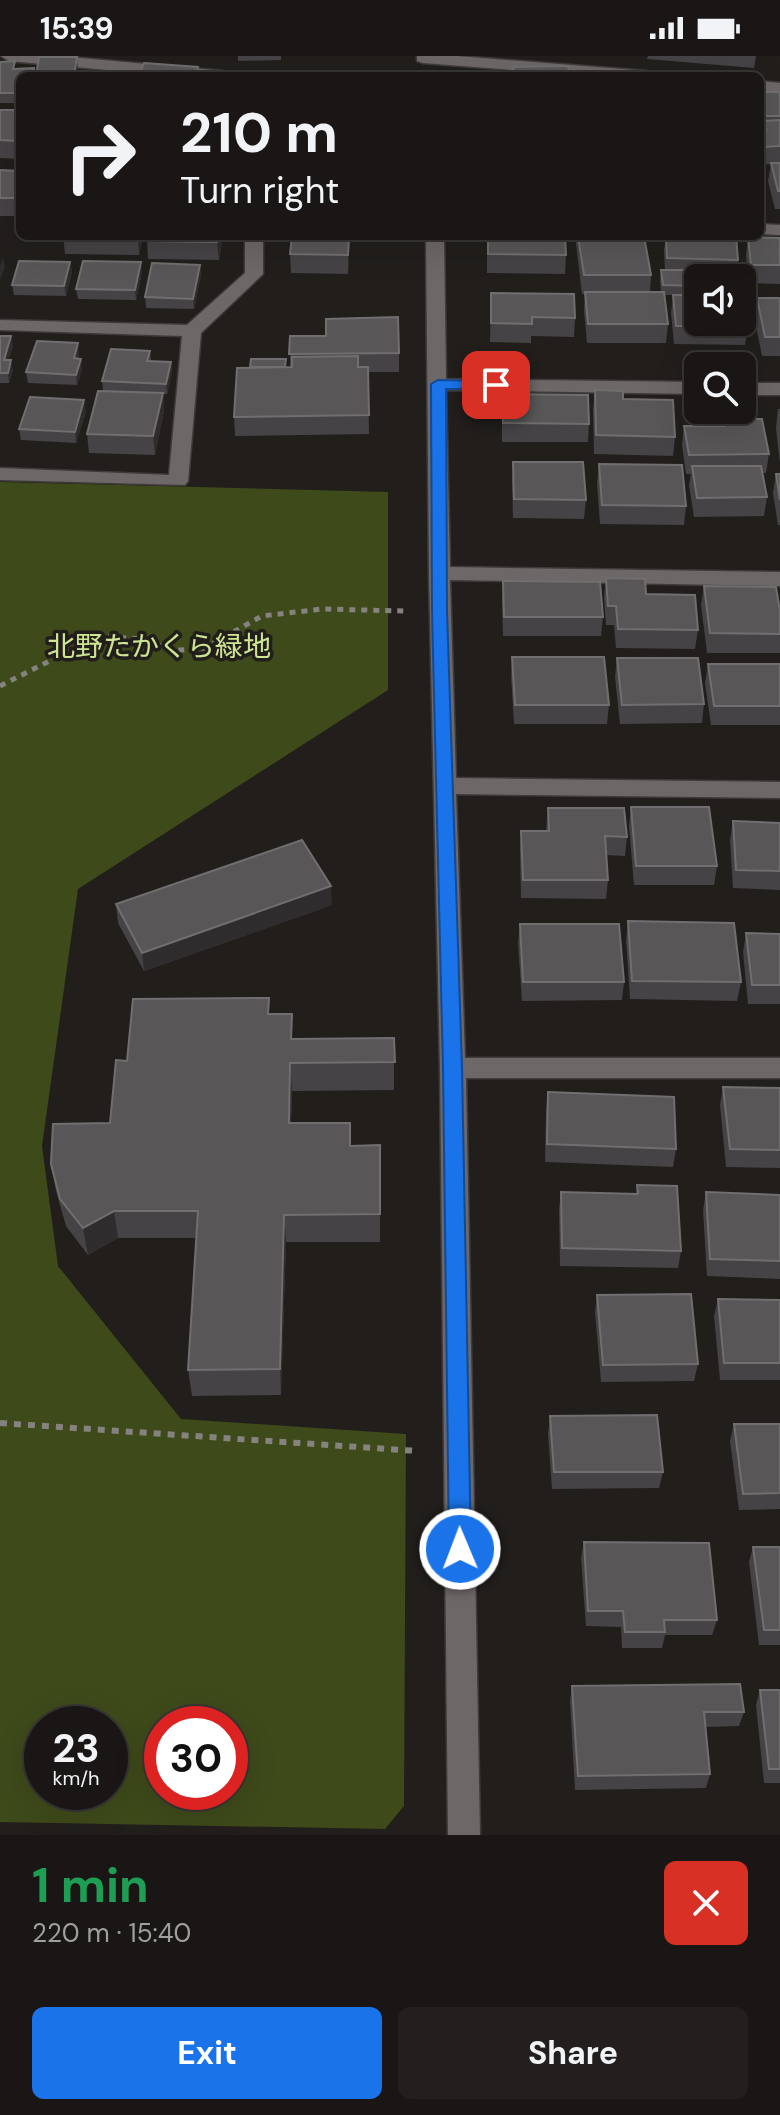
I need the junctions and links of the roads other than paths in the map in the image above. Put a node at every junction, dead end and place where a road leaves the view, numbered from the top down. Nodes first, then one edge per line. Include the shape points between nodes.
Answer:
1 (9, 56) edge
2 (423, 57) edge
3 (613, 64) edge
4 (109, 71) edge
5 (132, 72) edge
6 (636, 72) edge
7 (254, 240) edge
8 (435, 240) edge
9 (0, 325) edge
10 (192, 331) junction
11 (438, 384) junction
12 (684, 388) edge
13 (756, 389) edge
14 (780, 389) edge
15 (0, 474) edge
16 (439, 573) junction
17 (780, 579) edge
18 (444, 786) junction
19 (780, 790) edge
20 (453, 1068) junction
21 (780, 1068) edge
22 (464, 1835) edge

1 - 4 street
2 - 3 street
3 - 6 street
4 - 5 street
7 - 10 street via 254,274
8 - 11 street
9 - 10 street
10 - 15 street via 178,481
11 - 12 street
11 - 16 street
13 - 14 street
16 - 17 street
16 - 18 street
18 - 19 street
18 - 20 street
20 - 21 street
20 - 22 street

